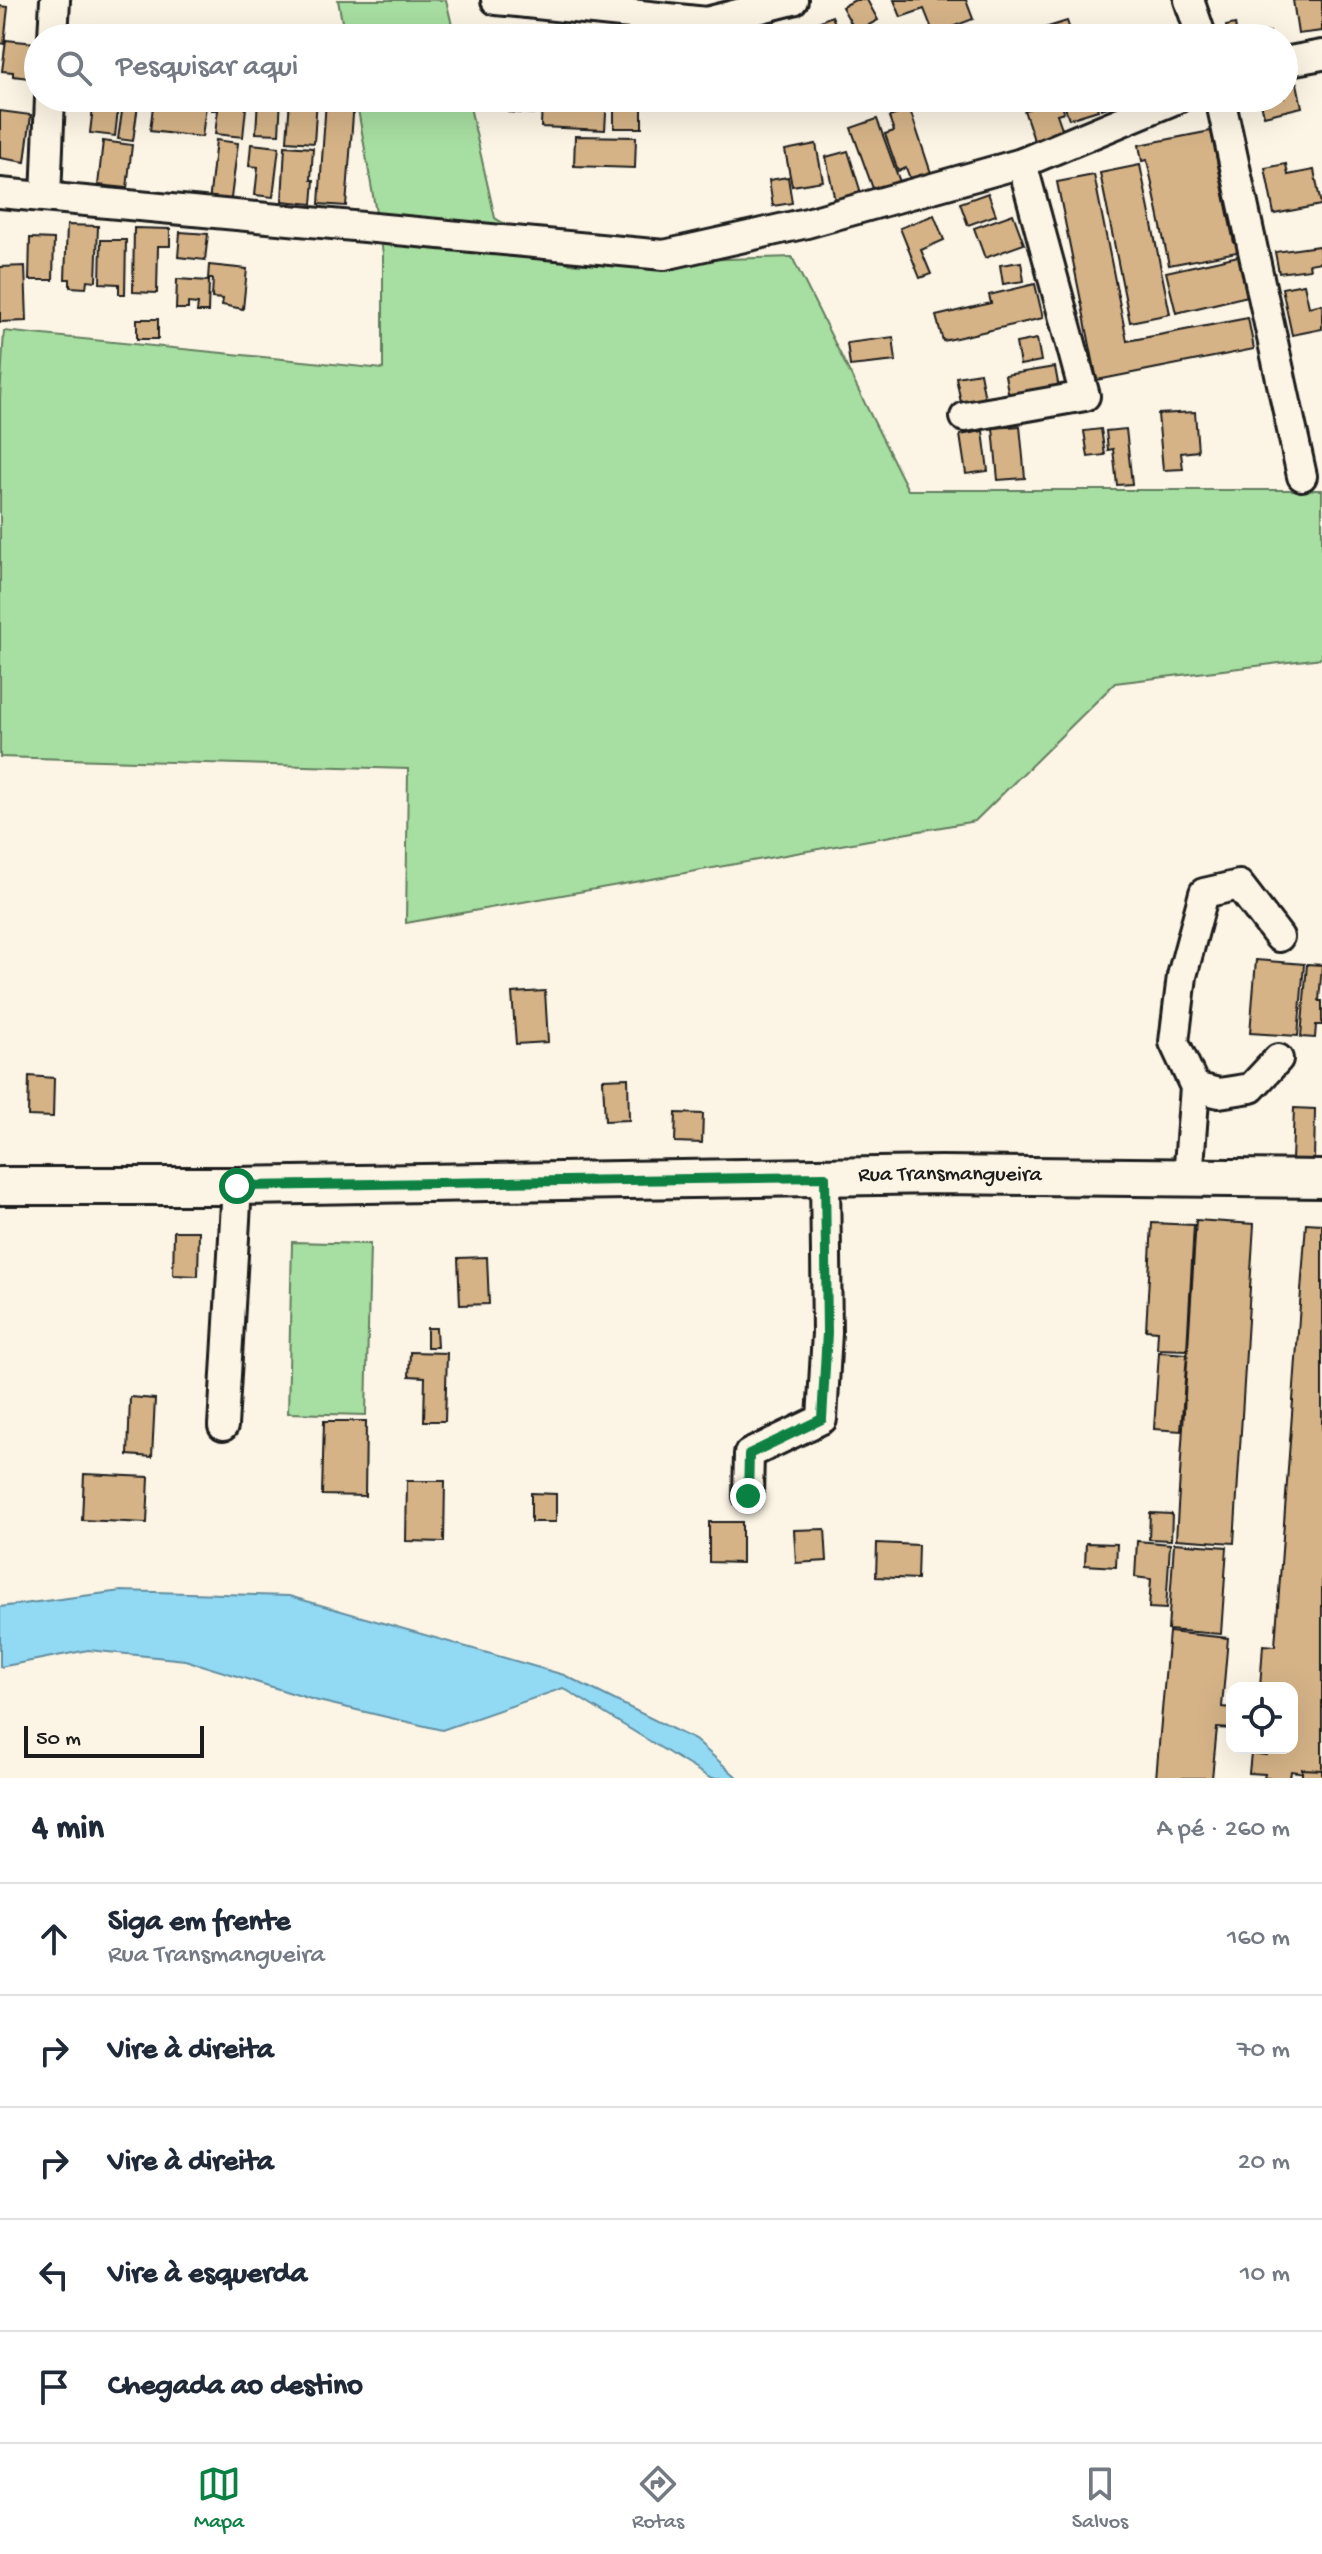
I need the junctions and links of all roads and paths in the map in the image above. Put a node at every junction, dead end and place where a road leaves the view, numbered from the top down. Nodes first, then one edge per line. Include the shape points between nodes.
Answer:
1 (55, 0) edge
2 (496, 0) edge
3 (793, 0) edge
4 (1189, 0) edge
5 (527, 2) edge
6 (54, 24) edge
7 (1197, 24) edge
8 (1322, 55) edge
9 (1298, 59) edge
10 (49, 112) edge
11 (1144, 112) edge
12 (1223, 112) edge
13 (1022, 163) junction
14 (0, 193) edge
15 (46, 197) junction
16 (965, 417) dead end
17 (1302, 476) dead end
18 (1279, 937) dead end
19 (1278, 1059) dead end
20 (1195, 1087) junction
21 (825, 1177) junction
22 (1188, 1178) junction
23 (1322, 1179) edge
24 (0, 1186) edge
25 (237, 1186) junction
26 (223, 1426) dead end
27 (748, 1496) dead end

1 - 6 street
2 - 5 street
3 - 5 street via 706,22
4 - 7 street
8 - 9 street
10 - 15 street
11 - 13 street
12 - 17 street
13 - 15 street via 807,223 664,255
13 - 16 street via 1085,396
14 - 15 street
18 - 20 street via 1239,885 1204,893 1182,976 1174,1042
19 - 20 street via 1251,1088 1219,1093
20 - 22 street
21 - 22 street, Rua Transmangueira
21 - 25 street, Rua Transmangueira
21 - 27 street via 822,1419 749,1454
22 - 23 street, Rua Transmangueira
24 - 25 street, Rua Transmangueira
25 - 26 street

